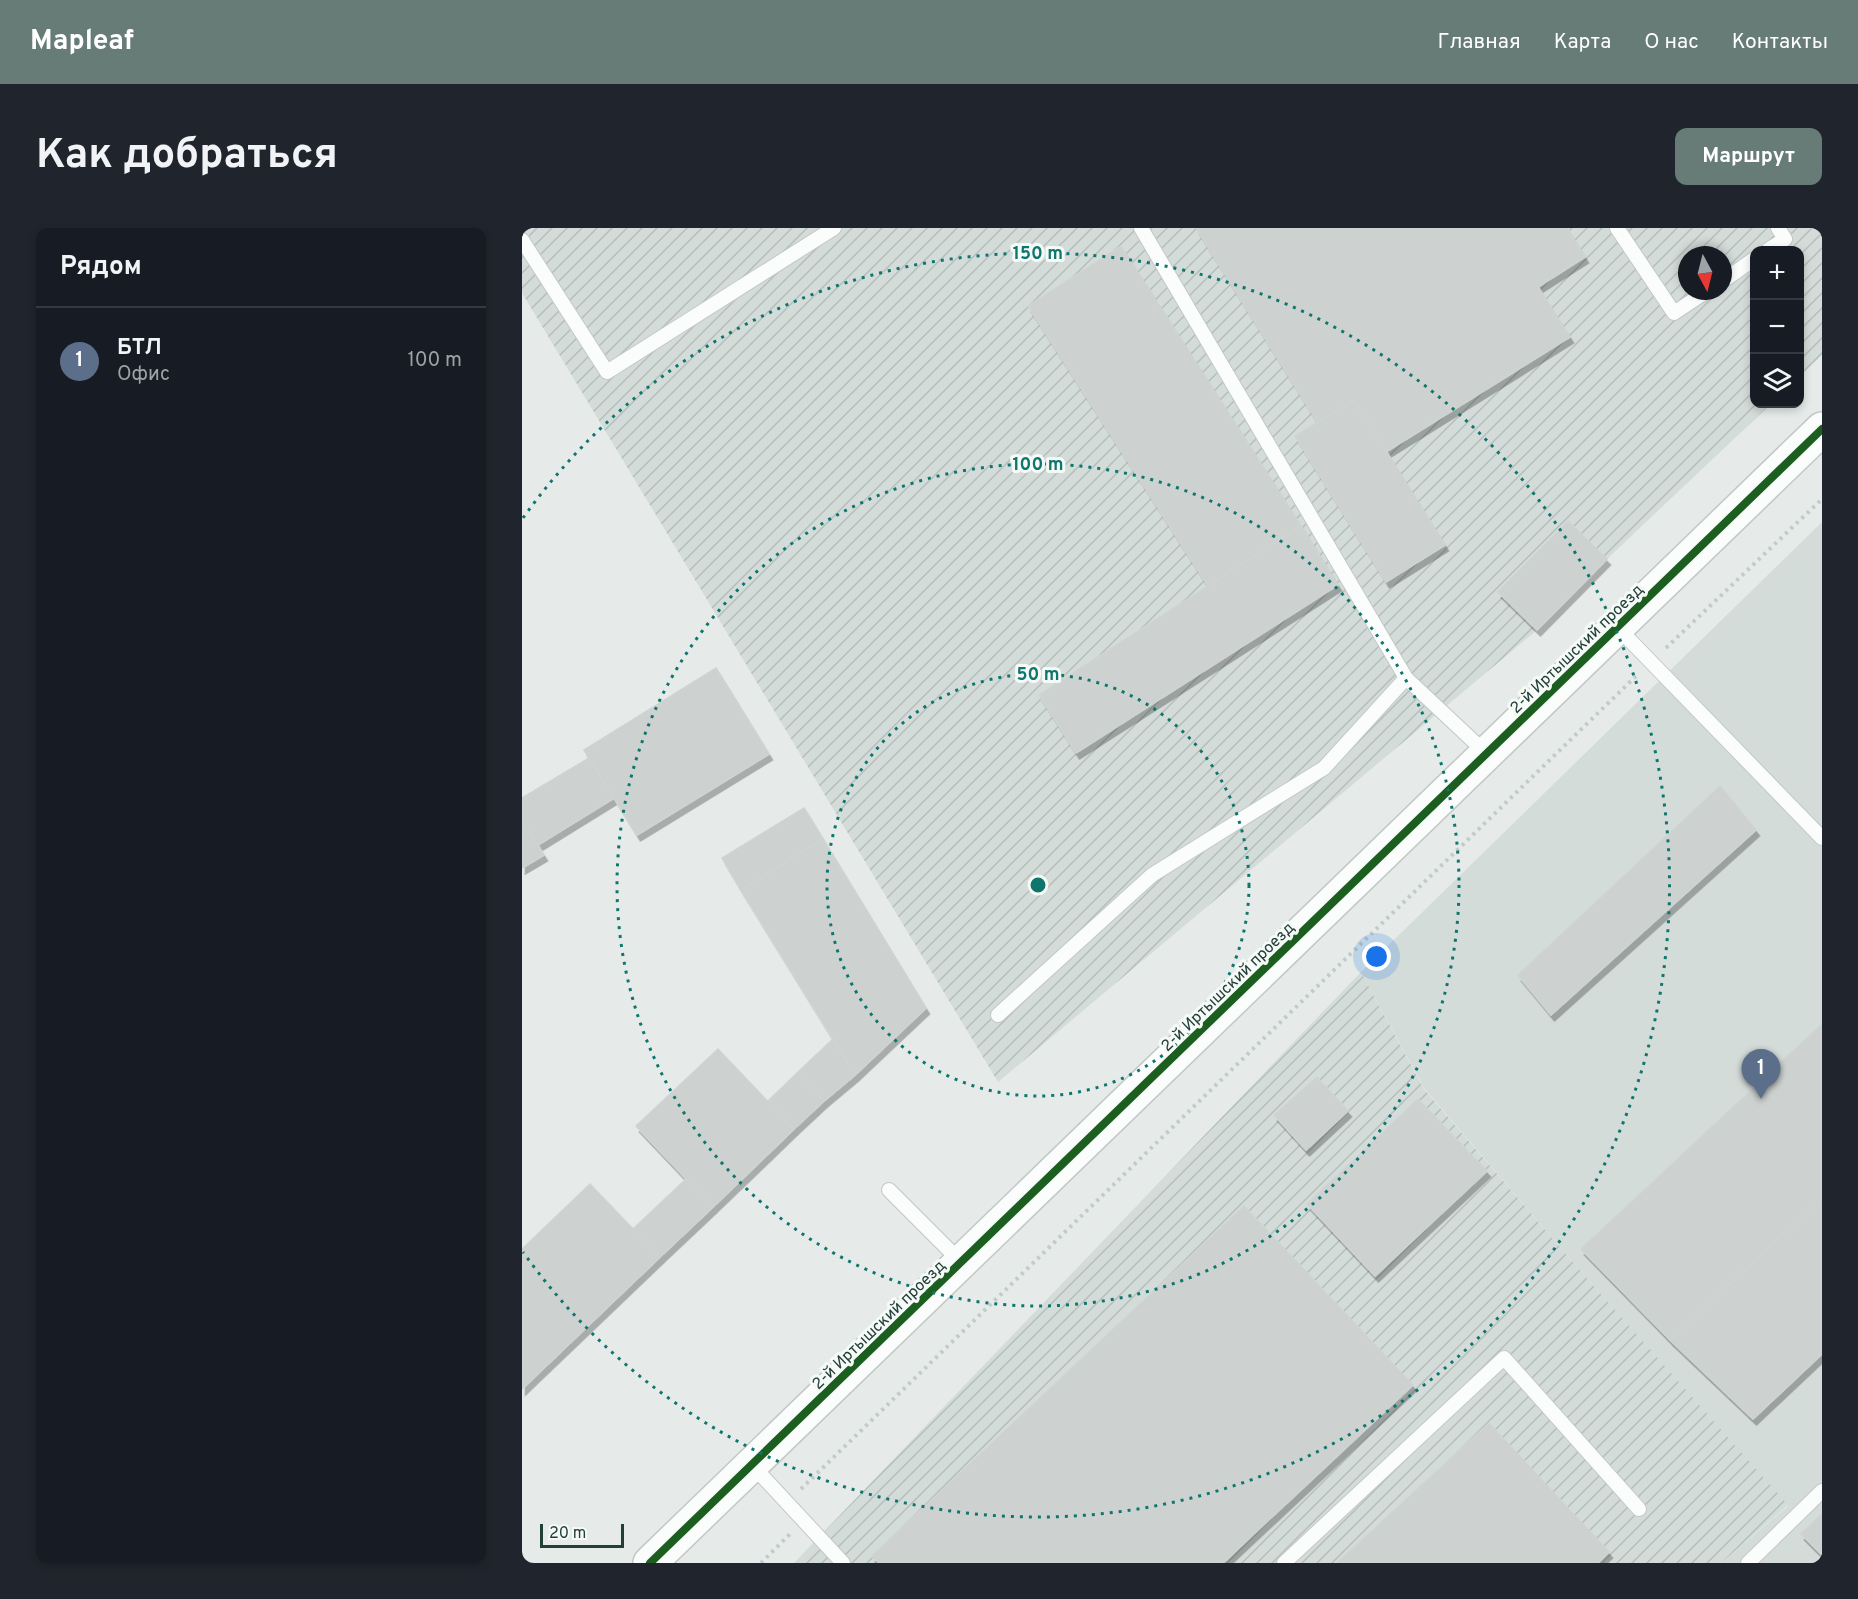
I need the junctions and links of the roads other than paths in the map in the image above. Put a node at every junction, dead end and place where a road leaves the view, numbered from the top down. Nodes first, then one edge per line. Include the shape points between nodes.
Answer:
1 (834, 228) edge
2 (1141, 228) edge
3 (1617, 228) edge
4 (1778, 228) edge
5 (522, 240) edge
6 (1774, 246) edge
7 (1750, 262) edge
8 (1732, 274) edge
9 (1694, 300) edge
10 (1822, 429) edge
11 (1617, 627) junction
12 (1406, 678) junction
13 (1486, 753) junction
14 (1822, 838) edge
15 (998, 1016) dead end
16 (889, 1190) dead end
17 (961, 1262) junction
18 (752, 1465) junction
19 (1822, 1491) edge
20 (1639, 1509) dead end
21 (650, 1563) edge
22 (843, 1563) edge
23 (1284, 1563) edge
24 (1748, 1563) edge

1 - 5 lane via 607,372
2 - 12 lane
3 - 9 lane via 1674,313
4 - 6 lane via 1785,239
7 - 8 lane
10 - 11 street, 2-й Иртышский проезд
11 - 13 street, 2-й Иртышский проезд
11 - 14 lane
12 - 13 lane
12 - 15 lane via 1324,768 1152,875
13 - 17 street, 2-й Иртышский проезд
16 - 17 lane
17 - 18 street, 2-й Иртышский проезд
18 - 21 street, 2-й Иртышский проезд
18 - 22 lane
19 - 24 lane
20 - 23 lane via 1504,1358

